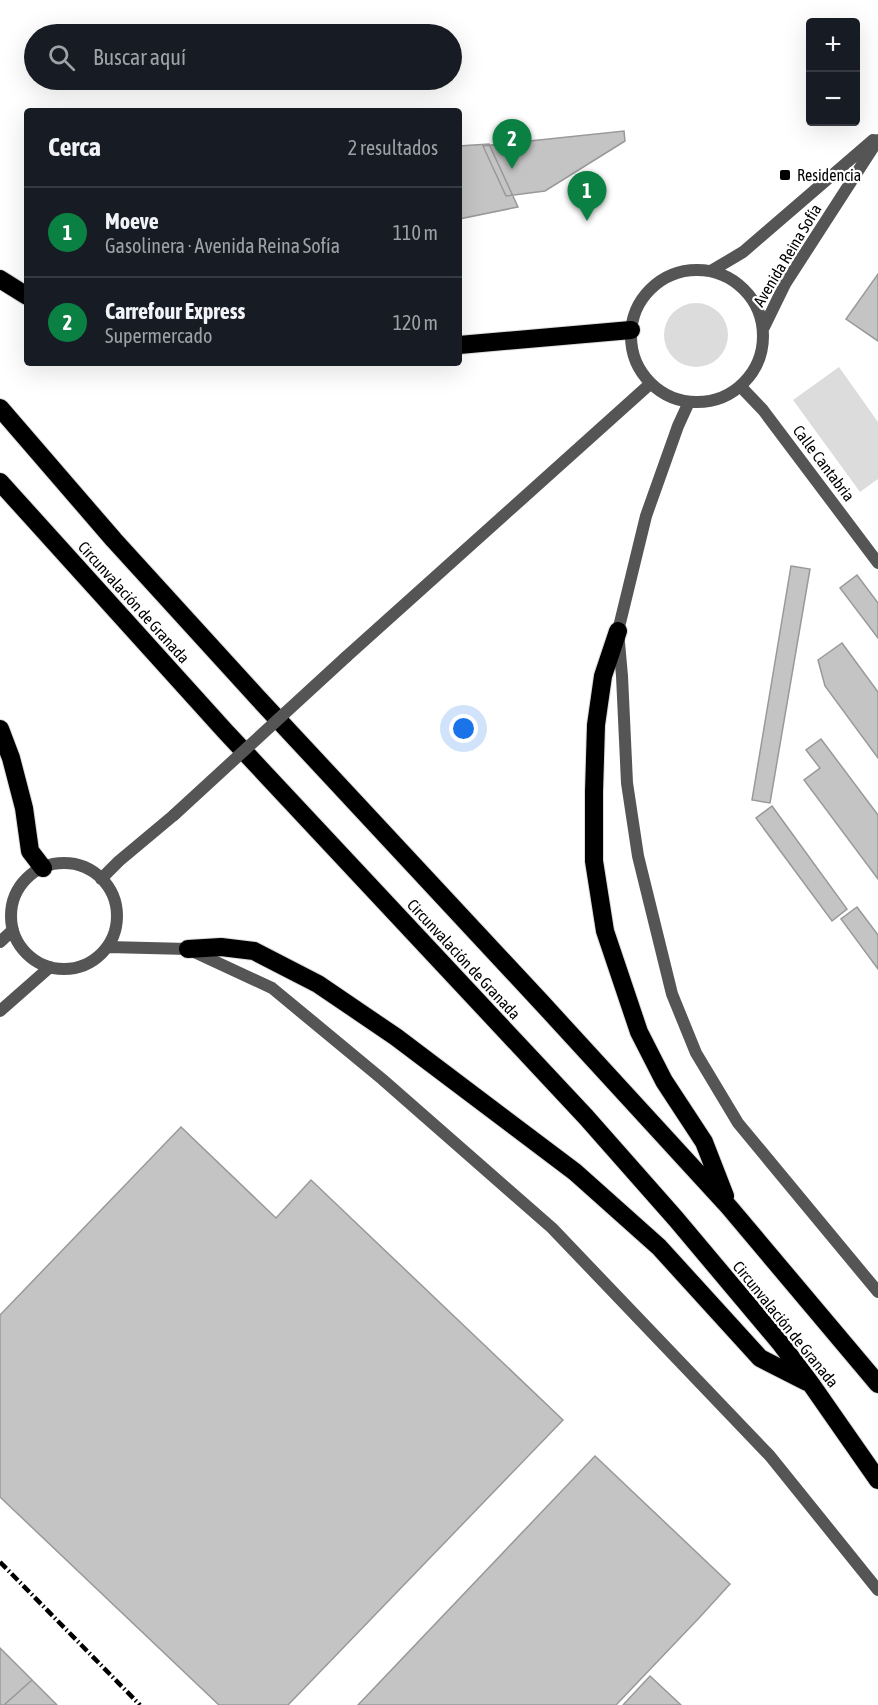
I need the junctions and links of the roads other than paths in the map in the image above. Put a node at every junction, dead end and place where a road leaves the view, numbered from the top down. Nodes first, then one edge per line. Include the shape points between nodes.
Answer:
1 (878, 138) edge
2 (711, 271) junction
3 (0, 279) edge
4 (24, 294) edge
5 (764, 327) junction
6 (631, 330) junction
7 (462, 345) edge
8 (650, 384) junction
9 (741, 387) junction
10 (689, 402) junction
11 (0, 408) edge
12 (0, 482) edge
13 (878, 563) edge
14 (618, 630) junction
15 (0, 729) edge
16 (43, 868) junction
17 (101, 879) junction
18 (13, 930) junction
19 (0, 942) edge
20 (108, 947) junction
21 (188, 950) junction
22 (50, 967) junction
23 (0, 1011) edge
24 (729, 1207) junction
25 (878, 1292) edge
26 (811, 1383) junction
27 (878, 1384) edge
28 (878, 1480) edge
29 (878, 1590) edge

1 - 2 street, Avenida Reina Sofía via 743,252
1 - 5 street, Avenida Reina Sofía via 786,284
2 - 5 street via 746,290
2 - 6 street via 688,270 666,277 649,290 638,306
3 - 4 highway
5 - 9 street via 762,351 754,371
6 - 7 highway
6 - 8 street via 638,368
8 - 10 street via 668,396
8 - 17 street, bridge
9 - 10 street via 725,397
9 - 13 street, Calle Cantabria via 763,410
10 - 14 street via 646,516
11 - 24 highway, Circunvalación de Granada via 242,681
12 - 26 highway, Circunvalación de Granada via 225,731 586,1117
14 - 24 highway via 603,676 596,725 594,861 605,931 639,1032 664,1081 704,1142
14 - 25 street via 627,783 638,856 672,994 696,1053 738,1123
15 - 16 highway via 24,808 30,851
16 - 17 street via 74,865
16 - 18 street via 20,887 11,915
17 - 20 street via 116,904 117,919
18 - 19 street
18 - 22 street via 20,946 33,959
20 - 21 street
20 - 22 street via 82,966
21 - 26 highway via 221,947 254,951 318,984 396,1037 575,1172 658,1247 760,1358
21 - 29 street via 272,988 552,1228 770,1455
22 - 23 street
24 - 27 highway, Circunvalación de Granada
26 - 28 highway, Circunvalación de Granada

